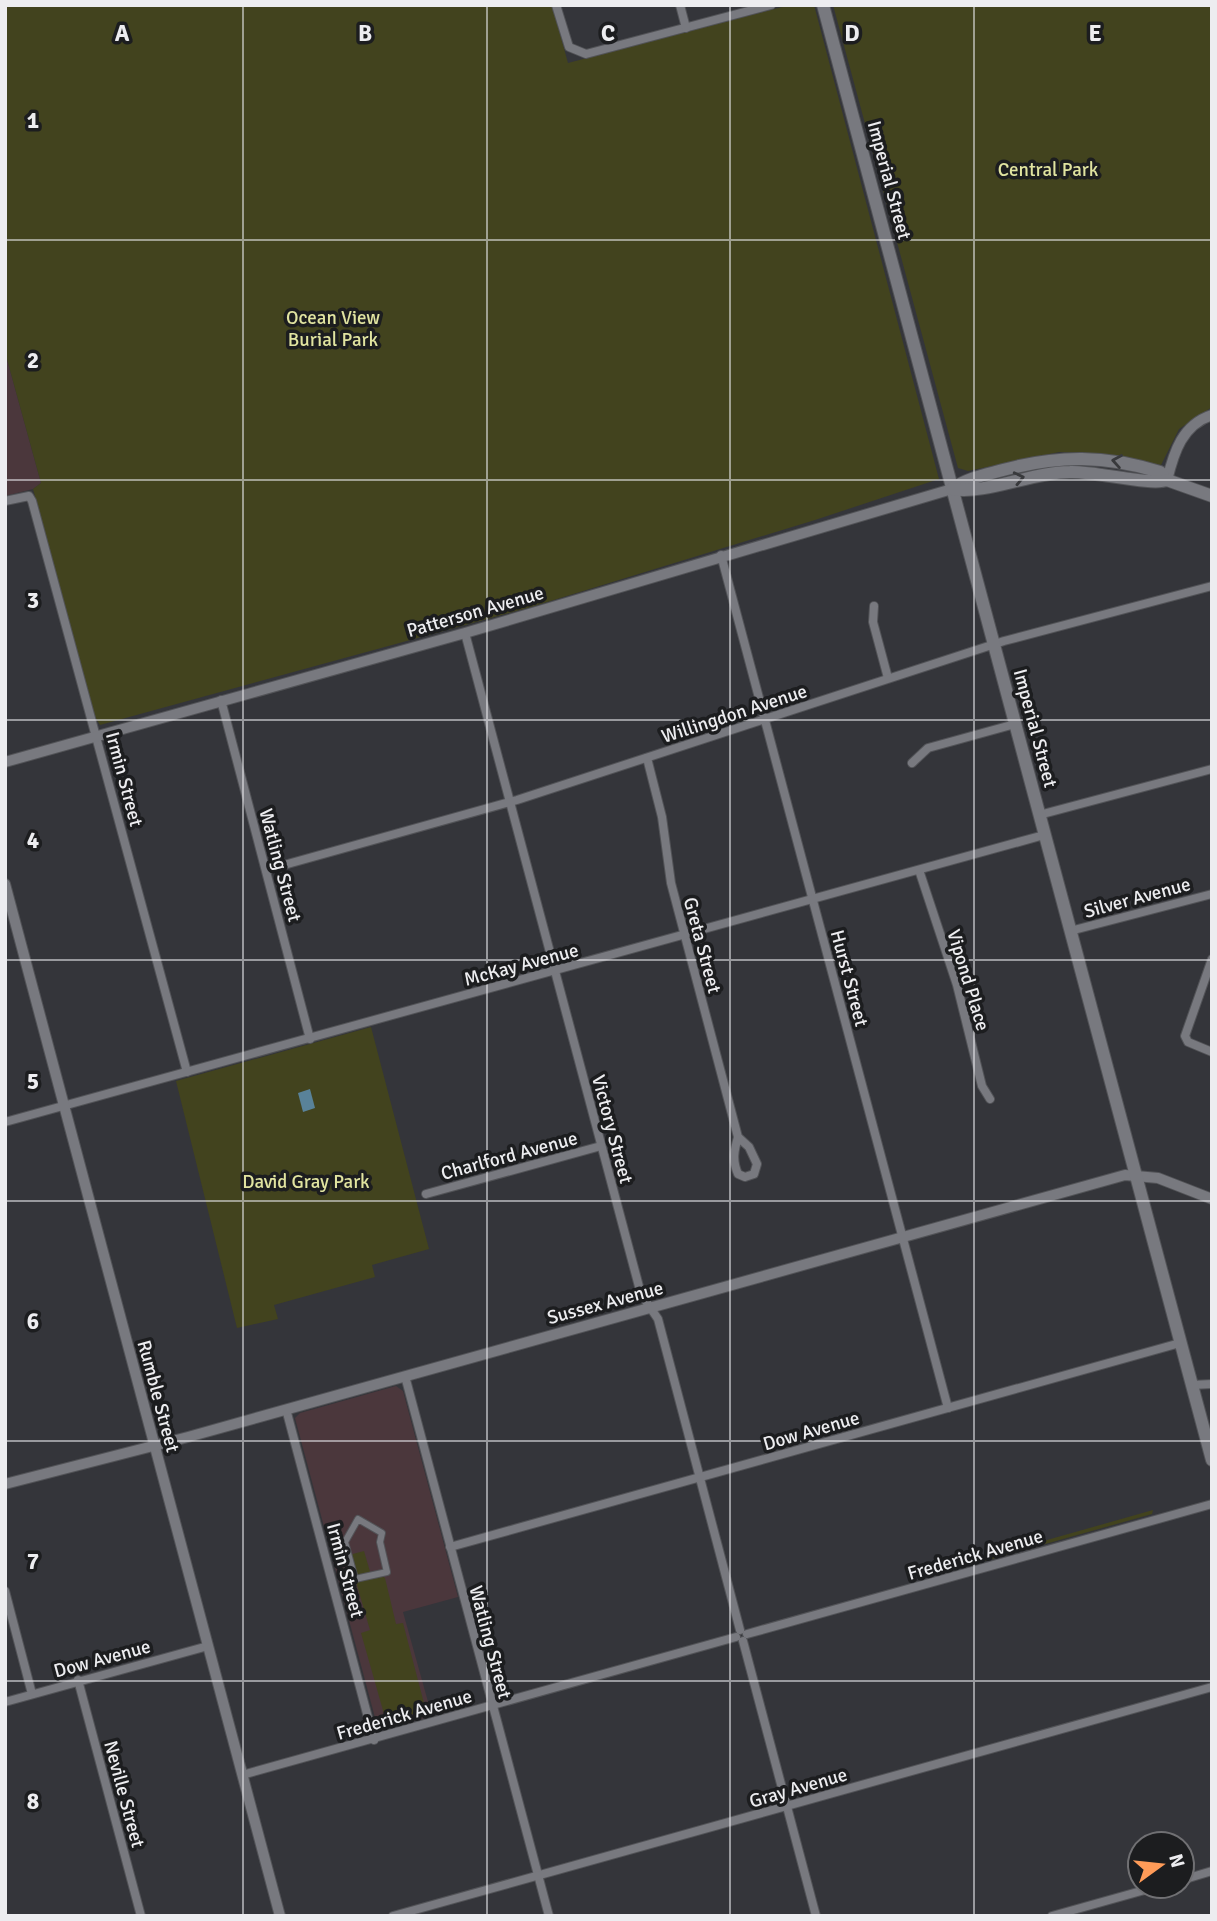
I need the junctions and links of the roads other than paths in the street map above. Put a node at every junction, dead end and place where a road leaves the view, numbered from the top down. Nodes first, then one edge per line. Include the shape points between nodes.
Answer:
1 (556, 5) edge
2 (680, 5) edge
3 (771, 5) edge
4 (823, 5) edge
5 (686, 28) junction
6 (1212, 415) edge
7 (1167, 480) junction
8 (952, 489) junction
9 (1212, 496) edge
10 (5, 501) edge
11 (721, 555) junction
12 (1212, 586) edge
13 (874, 606) dead end
14 (465, 633) junction
15 (994, 645) junction
16 (888, 678) junction
17 (221, 700) junction
18 (765, 719) junction
19 (1015, 724) junction
20 (97, 734) junction
21 (647, 758) junction
22 (5, 762) edge
23 (912, 763) dead end
24 (1212, 769) edge
25 (509, 803) junction
26 (1039, 815) junction
27 (1044, 835) junction
28 (266, 870) junction
29 (919, 870) junction
30 (5, 884) edge
31 (1212, 894) edge
32 (813, 900) junction
33 (1070, 931) junction
34 (684, 935) junction
35 (1212, 959) edge
36 (554, 971) junction
37 (310, 1039) junction
38 (1212, 1052) edge
39 (187, 1072) junction
40 (990, 1099) dead end
41 (64, 1107) junction
42 (5, 1122) edge
43 (738, 1137) junction
44 (601, 1146) junction
45 (1136, 1175) junction
46 (426, 1194) dead end
47 (1212, 1199) edge
48 (902, 1236) junction
49 (650, 1308) junction
50 (1180, 1343) junction
51 (405, 1376) junction
52 (1212, 1384) edge
53 (1192, 1385) junction
54 (948, 1408) junction
55 (286, 1409) junction
56 (154, 1446) junction
57 (1212, 1460) edge
58 (699, 1478) junction
59 (5, 1485) edge
60 (1212, 1504) edge
61 (358, 1519) joint
62 (450, 1547) junction
63 (6, 1597) edge
64 (742, 1636) junction
65 (208, 1646) junction
66 (78, 1680) junction
67 (1212, 1687) edge
68 (33, 1694) junction
69 (5, 1702) edge
70 (492, 1705) junction
71 (374, 1740) junction
72 (242, 1775) junction
73 (787, 1806) junction
74 (538, 1876) junction
75 (1126, 1895) edge
76 (414, 1913) edge
77 (141, 1916) edge
78 (280, 1916) edge
79 (393, 1916) edge
80 (549, 1916) edge
81 (816, 1916) edge
82 (1052, 1916) edge

1 - 5 street via 566,42 574,51 586,54
2 - 5 street
3 - 5 street
4 - 8 main road, Imperial Street
6 - 7 street via 1183,436
7 - 8 main road via 1157,484 1090,471 1052,472 968,492
7 - 9 main road
8 - 11 street, Patterson Avenue
8 - 15 main road, Imperial Street
10 - 20 street, Irmin Street via 29,496
11 - 14 street, Patterson Avenue
11 - 18 street, Hurst Street
12 - 15 street, Willingdon Avenue
13 - 16 street via 873,622
14 - 17 street, Patterson Avenue
14 - 25 street, Victory Street
15 - 16 street, Willingdon Avenue
15 - 19 main road, Imperial Street
16 - 18 street, Willingdon Avenue
17 - 20 street, Patterson Avenue
17 - 28 street, Watling Street
18 - 21 street, Willingdon Avenue
18 - 32 street, Hurst Street
19 - 23 street via 928,748
19 - 26 main road, Imperial Street
20 - 22 street, Patterson Avenue
20 - 39 street, Irmin Street
21 - 25 street, Willingdon Avenue
21 - 34 street, Greta Street
24 - 26 street
25 - 28 street, Willingdon Avenue
25 - 36 street, Victory Street
26 - 27 main road, Imperial Street
27 - 29 street, McKay Avenue
27 - 33 main road, Imperial Street
28 - 37 street, Watling Street
29 - 32 street, McKay Avenue
29 - 40 street, Vipond Place via 957,985 982,1086
30 - 41 street, Rumble Street
31 - 33 street, Silver Avenue
32 - 34 street, McKay Avenue
32 - 48 street, Hurst Street
33 - 45 main road, Imperial Street
34 - 36 street, McKay Avenue
34 - 43 street, Greta Street
35 - 38 street via 1185,1040
36 - 37 street, McKay Avenue
36 - 44 street, Victory Street
37 - 39 street, McKay Avenue
39 - 41 street, McKay Avenue
41 - 42 street, McKay Avenue
41 - 56 street, Rumble Street
43 - 43 street, Greta Street via 734,1166 745,1177 754,1174 757,1164
44 - 46 street, Charlford Avenue
44 - 49 street, Victory Street via 641,1294
45 - 47 street, Sussex Avenue via 1158,1178
45 - 48 street, Sussex Avenue
45 - 50 main road, Imperial Street
48 - 49 street, Sussex Avenue
48 - 54 street, Hurst Street
49 - 51 street, Sussex Avenue
49 - 58 street, Victory Street via 658,1320
50 - 53 main road, Imperial Street
50 - 54 street, Dow Avenue
51 - 55 street, Sussex Avenue
51 - 62 street, Watling Street
52 - 53 street
53 - 57 main road, Imperial Street
54 - 58 street, Dow Avenue
55 - 56 street, Sussex Avenue
55 - 71 street, Irmin Street
56 - 59 street, Sussex Avenue
56 - 65 street, Rumble Street
58 - 62 street, Dow Avenue
58 - 64 street, Victory Street
60 - 64 street, Frederick Avenue
61 - 61 street via 345,1542 355,1579 387,1572 382,1533
62 - 70 street, Watling Street
63 - 68 street
64 - 70 street, Frederick Avenue
64 - 73 street, Victory Street
65 - 66 street, Dow Avenue
65 - 72 street, Rumble Street
66 - 68 street, Dow Avenue
66 - 77 street, Neville Street
67 - 73 street, Gray Avenue
68 - 69 street, Dow Avenue
70 - 71 street, Frederick Avenue
70 - 74 street, Watling Street
71 - 72 street, Frederick Avenue
72 - 78 street, Rumble Street
73 - 74 street, Gray Avenue
73 - 81 street, Victory Street
74 - 76 street, Gray Avenue
74 - 80 street, Watling Street
75 - 82 street
76 - 79 street, Gray Avenue

